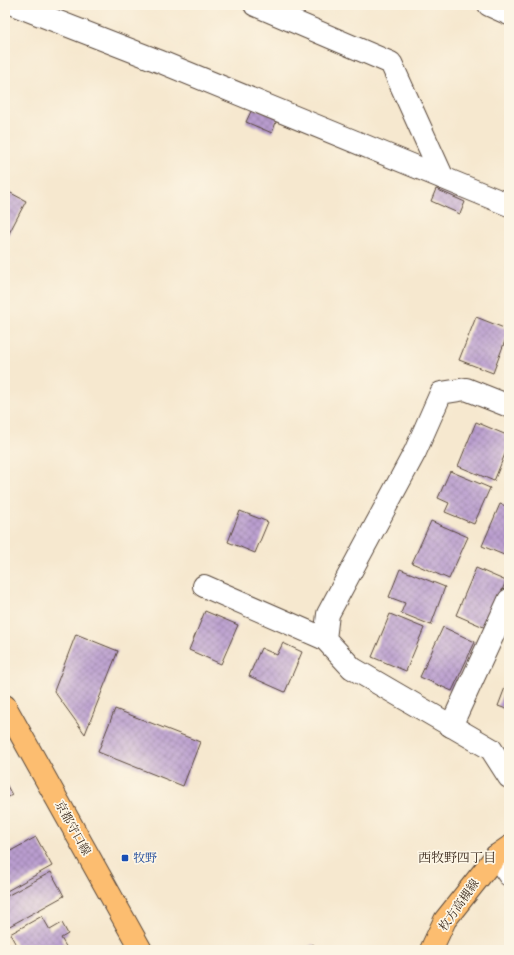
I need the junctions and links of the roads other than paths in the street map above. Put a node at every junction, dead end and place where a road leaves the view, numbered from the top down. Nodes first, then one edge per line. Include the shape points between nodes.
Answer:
1 (15, 5) edge
2 (255, 5) edge
3 (489, 5) edge
4 (509, 14) edge
5 (443, 178) junction
6 (509, 205) edge
7 (509, 406) edge
8 (204, 586) dead end
9 (509, 600) edge
10 (326, 639) junction
11 (5, 706) edge
12 (451, 726) junction
13 (509, 777) edge
14 (503, 851) edge
15 (509, 875) edge
16 (141, 950) edge
17 (431, 950) edge

1 - 5 street
2 - 5 street via 391,63
3 - 4 street
5 - 6 street
7 - 10 street via 466,389 441,393 415,452 328,614
8 - 10 street
9 - 12 street
10 - 12 street via 352,668
11 - 16 main road, 京都守口線
12 - 13 street via 492,749
14 - 15 street
14 - 17 main road, 枚方高槻線 via 445,920

